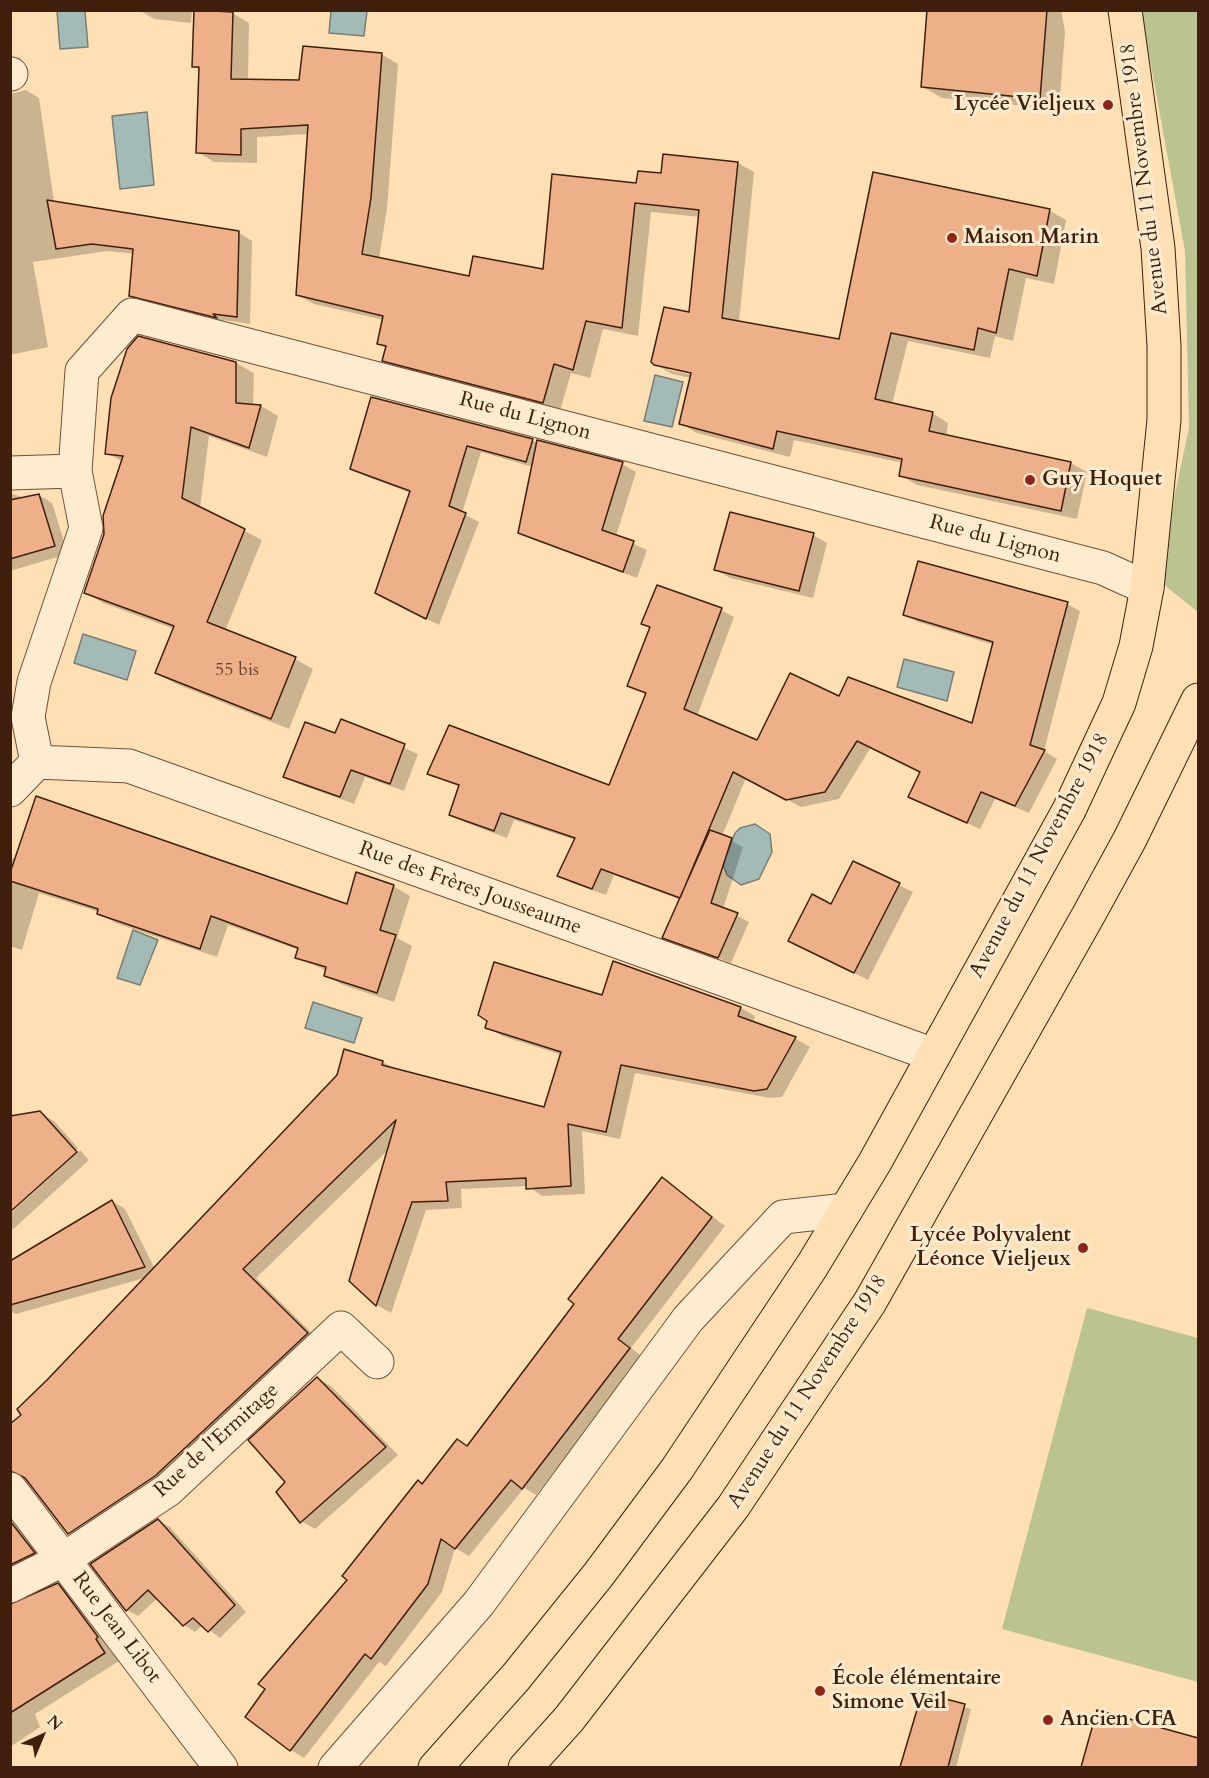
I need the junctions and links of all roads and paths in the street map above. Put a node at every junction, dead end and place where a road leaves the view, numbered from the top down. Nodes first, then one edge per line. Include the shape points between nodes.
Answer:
1 (1125, 10) edge
2 (75, 471) junction
3 (10, 472) edge
4 (1146, 588) junction
5 (1198, 700) edge
6 (37, 762) junction
7 (10, 790) edge
8 (934, 1055) junction
9 (846, 1210) junction
10 (377, 1362) dead end
11 (10, 1489) edge
12 (64, 1559) junction
13 (10, 1587) edge
14 (221, 1767) edge
15 (335, 1767) edge
16 (435, 1767) edge
17 (525, 1767) edge

1 - 4 main road, Avenue du 11 Novembre 1918 via 1158,248 1164,345 1164,420
2 - 3 street
2 - 4 street, Rue du Lignon via 82,371 132,315 1103,568
2 - 6 street via 86,528 34,682 28,717
4 - 8 main road, Avenue du 11 Novembre 1918 via 1123,691 1100,746
5 - 17 main road, Avenue du 11 Novembre 1918 via 1130,839 870,1302 733,1507 569,1719
6 - 7 street
6 - 8 street, Rue des Frères Jousseaume via 129,766
8 - 9 main road, Avenue du 11 Novembre 1918
9 - 15 street via 783,1217 696,1311 479,1603
9 - 16 main road, Avenue du 11 Novembre 1918 via 746,1368 670,1478 550,1634
10 - 12 street, Rue de l'Ermitage via 341,1328 168,1490
11 - 12 street, Rue Jean Libot
12 - 13 street, Rue de l'Ermitage
12 - 14 street, Rue Jean Libot

